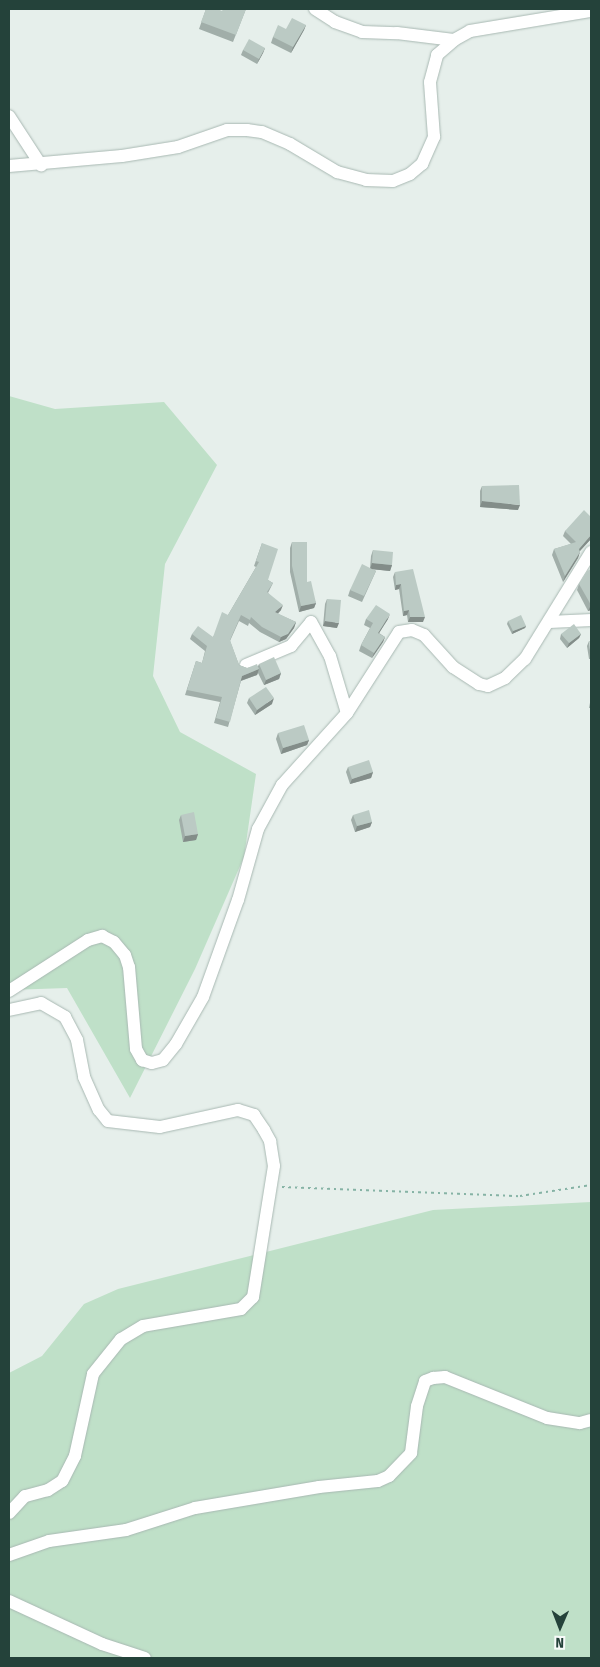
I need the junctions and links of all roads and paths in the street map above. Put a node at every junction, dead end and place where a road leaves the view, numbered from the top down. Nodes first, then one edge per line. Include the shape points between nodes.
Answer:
1 (315, 9) edge
2 (591, 11) edge
3 (454, 40) junction
4 (9, 116) edge
5 (41, 165) junction
6 (9, 166) edge
7 (591, 552) edge
8 (591, 620) edge
9 (550, 622) junction
10 (246, 665) edge
11 (348, 713) junction
12 (9, 991) edge
13 (9, 1010) edge
14 (591, 1185) edge
15 (272, 1187) junction
16 (591, 1420) edge
17 (9, 1513) edge
18 (9, 1555) edge
19 (9, 1601) edge
20 (145, 1658) edge

1 - 3 street via 335,22 362,32
2 - 3 street via 470,31
3 - 5 street via 437,55 430,82 434,137 422,164 410,174 393,181 366,180 337,172 290,144 262,132 247,130 226,130 178,147
4 - 5 street
5 - 6 street
7 - 9 street
8 - 9 street
9 - 11 street via 525,659 505,678 488,686 453,668 424,635 412,630 399,632
10 - 11 street via 291,646 311,622 330,656
11 - 12 street via 282,785 258,829 238,900 203,997 163,1060 152,1063 142,1060 136,1049 129,967 125,955 114,942 102,936 88,940
13 - 15 street via 41,1003 65,1017 74,1034 84,1077 93,1098 99,1110 114,1123 160,1127 238,1110 254,1115 270,1141
14 - 15 path via 520,1196
15 - 17 street via 253,1297 241,1309 143,1326 121,1339 93,1374 75,1456 62,1481 25,1496
16 - 18 street via 580,1423 547,1418 445,1376 433,1378 425,1381 416,1406 411,1453 388,1476 378,1481 319,1487 195,1508 126,1530 49,1541
19 - 20 street via 102,1644

